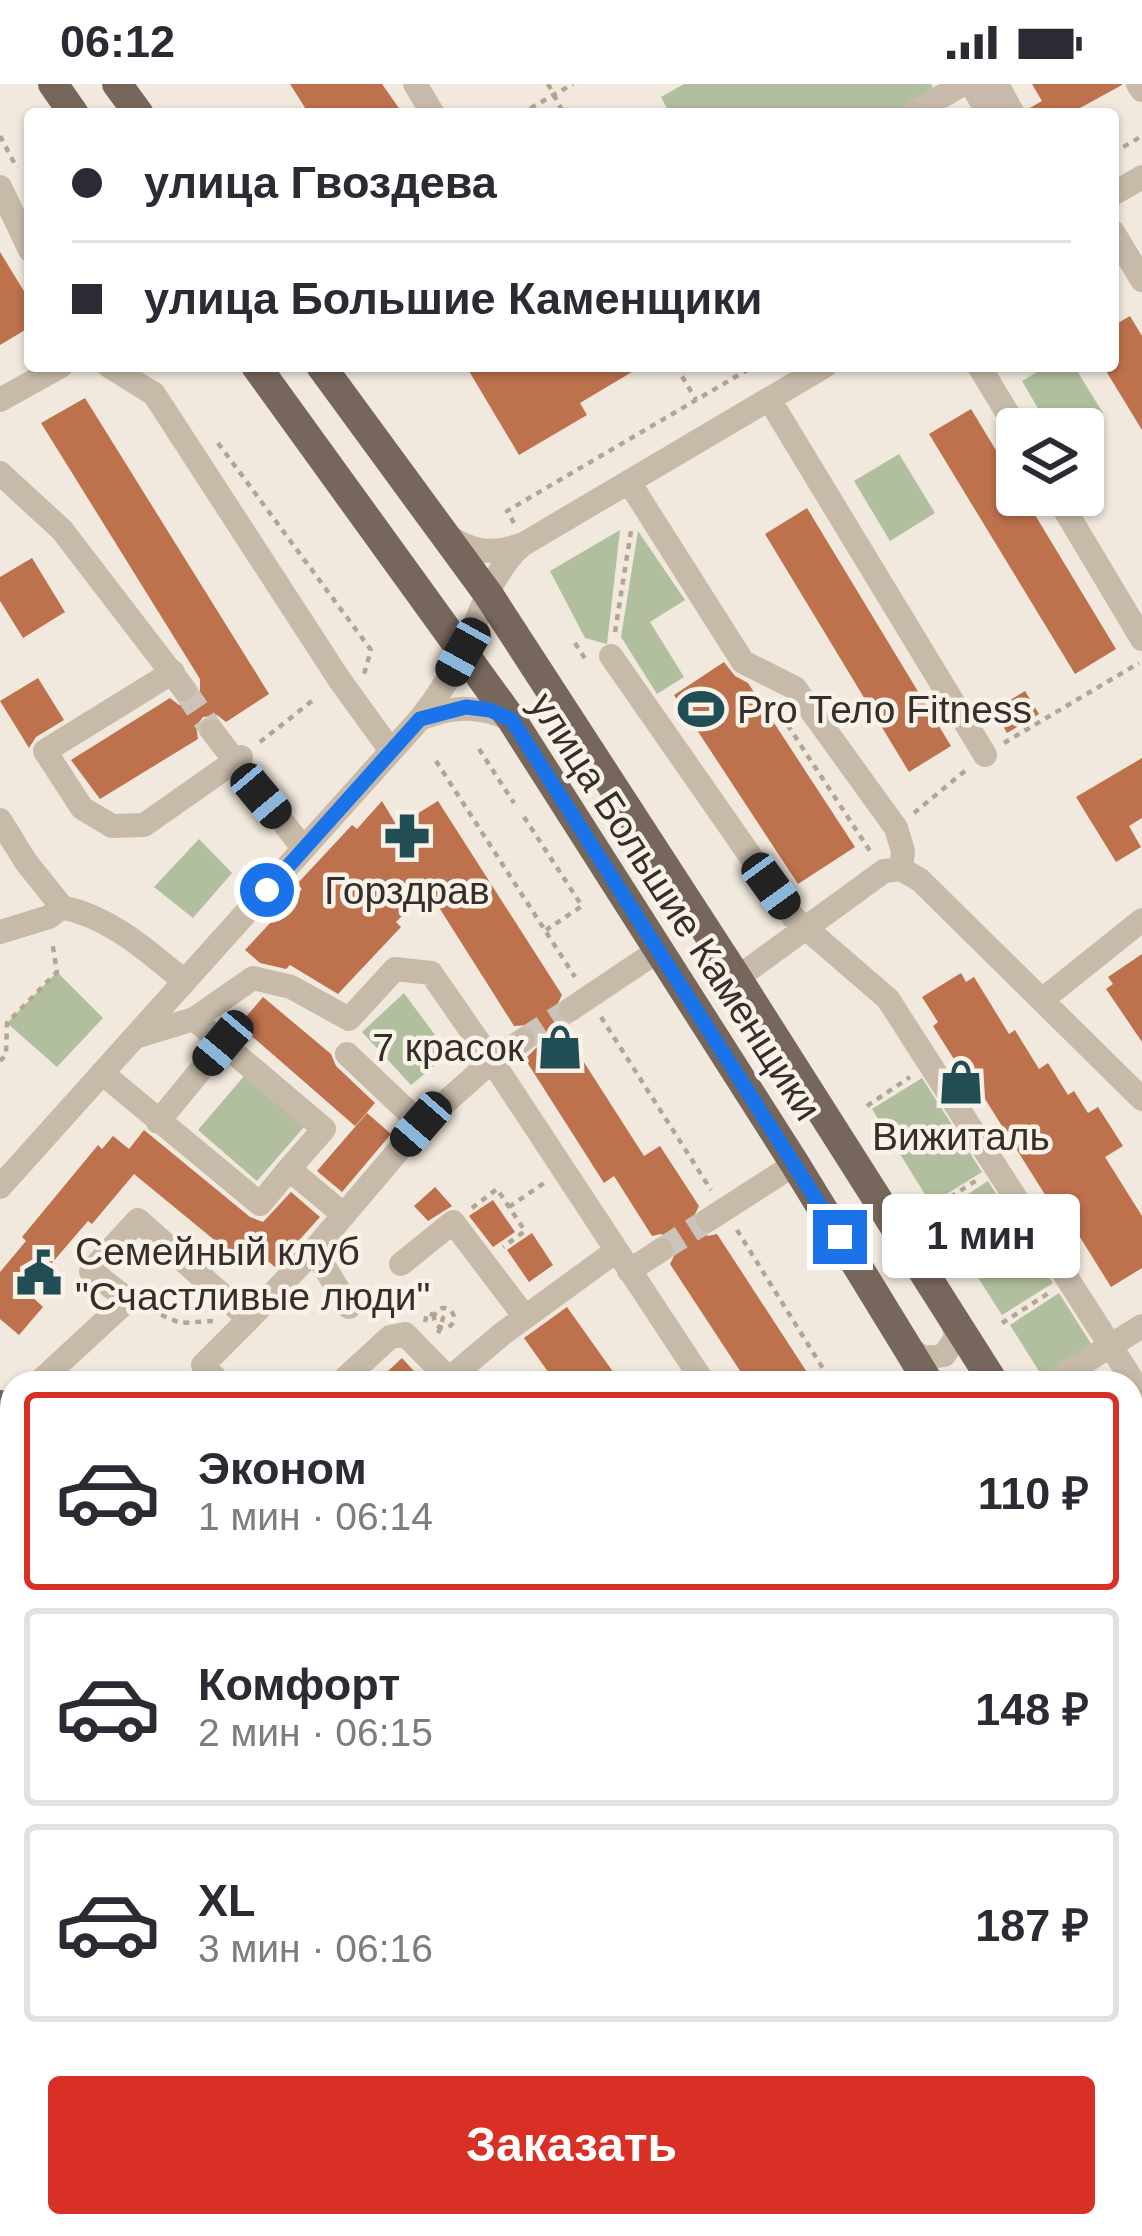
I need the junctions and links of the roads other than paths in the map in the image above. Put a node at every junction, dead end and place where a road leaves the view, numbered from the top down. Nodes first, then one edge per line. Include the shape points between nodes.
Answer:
1 (967, 84) edge
2 (923, 108) edge
3 (10, 181) edge
4 (24, 231) edge
5 (1119, 242) edge
6 (1142, 280) edge
7 (50, 372) edge
8 (119, 372) edge
9 (260, 372) edge
10 (325, 372) edge
11 (815, 372) edge
12 (984, 372) edge
13 (769, 399) junction
14 (0, 400) edge
15 (1005, 408) edge
16 (0, 473) edge
17 (629, 482) junction
18 (1069, 516) edge
19 (444, 534) junction
20 (522, 544) junction
21 (482, 607) junction
22 (1142, 639) edge
23 (463, 652) junction
24 (611, 656) road end
25 (420, 719) junction
26 (512, 720) junction
27 (212, 730) tunnel mouth
28 (391, 751) junction
29 (985, 754) road end
30 (238, 760) junction
31 (0, 820) edge
32 (303, 848) junction
33 (901, 869) junction
34 (56, 912) junction
35 (1142, 920) edge
36 (805, 929) junction
37 (0, 932) edge
38 (659, 950) junction
39 (737, 978) junction
40 (184, 981) junction
41 (1042, 1000) junction
42 (580, 1003) tunnel mouth
43 (194, 1018) junction
44 (134, 1037) junction
45 (524, 1040) tunnel mouth
46 (223, 1043) junction
47 (347, 1054) dead end
48 (492, 1061) junction
49 (102, 1073) junction
50 (1142, 1099) edge
51 (158, 1122) junction
52 (421, 1124) junction
53 (795, 1164) junction
54 (289, 1168) junction
55 (0, 1186) edge
56 (344, 1215) junction
57 (716, 1215) tunnel mouth
58 (314, 1250) junction
59 (661, 1250) tunnel mouth
60 (622, 1261) junction
61 (401, 1264) dead end
62 (349, 1307) dead end
63 (525, 1317) junction
64 (953, 1318) junction
65 (249, 1319) junction
66 (1142, 1327) edge
67 (1112, 1345) junction
68 (907, 1347) junction
69 (51, 1371) edge
70 (208, 1371) edge
71 (353, 1371) edge
72 (441, 1371) edge
73 (463, 1371) edge
74 (696, 1371) edge
75 (922, 1371) edge
76 (986, 1371) edge
77 (1070, 1371) edge
78 (1128, 1371) edge

1 - 2 street
3 - 4 street
5 - 6 street
7 - 14 street
8 - 28 street via 154,394
9 - 23 main road, улица Большие Каменщики
10 - 19 main road, улица Большие Каменщики
11 - 13 street
12 - 15 street
13 - 17 street
13 - 29 street
16 - 30 street via 62,530 178,680 45,751 82,808 112,826 144,824
17 - 20 street
17 - 33 street via 743,662 794,688 896,828
18 - 22 street
19 - 20 street via 482,552
19 - 21 main road, улица Большие Каменщики
20 - 21 street
21 - 23 street
21 - 39 main road, улица Большие Каменщики
23 - 25 street
23 - 26 main road, улица Большие Каменщики
24 - 36 street
25 - 26 street via 466,707
25 - 28 street
26 - 38 main road, улица Большие Каменщики
27 - 30 street
28 - 32 street
30 - 32 street
31 - 34 street
32 - 40 street
33 - 36 street via 884,871
33 - 41 street
34 - 37 street
34 - 40 street via 92,914
35 - 41 street
36 - 39 street
36 - 67 street via 888,999
38 - 42 street
38 - 53 main road, улица Большие Каменщики
39 - 64 main road, улица Большие Каменщики
40 - 44 street
41 - 50 street
43 - 44 street
43 - 46 street
43 - 48 street via 253,978 291,987 349,1018 395,969 431,974
44 - 49 street
45 - 48 street
46 - 51 street
46 - 54 street via 324,1129
47 - 52 street
48 - 52 street
48 - 60 street
49 - 51 street
49 - 55 street
51 - 54 street via 260,1204
52 - 56 street
53 - 57 street
53 - 68 main road, улица Большие Каменщики
54 - 56 street
56 - 58 street
58 - 62 street
58 - 65 street
59 - 60 street
60 - 63 street
60 - 74 street
61 - 63 street via 453,1222
63 - 73 street
64 - 68 street via 956,1338 944,1354 924,1358
64 - 76 main road, улица Большие Каменщики
65 - 69 street via 138,1220 91,1271 128,1300
65 - 70 street via 202,1365
66 - 67 street
67 - 77 street
67 - 78 street
68 - 75 main road, улица Большие Каменщики
71 - 72 street via 390,1337 406,1334

